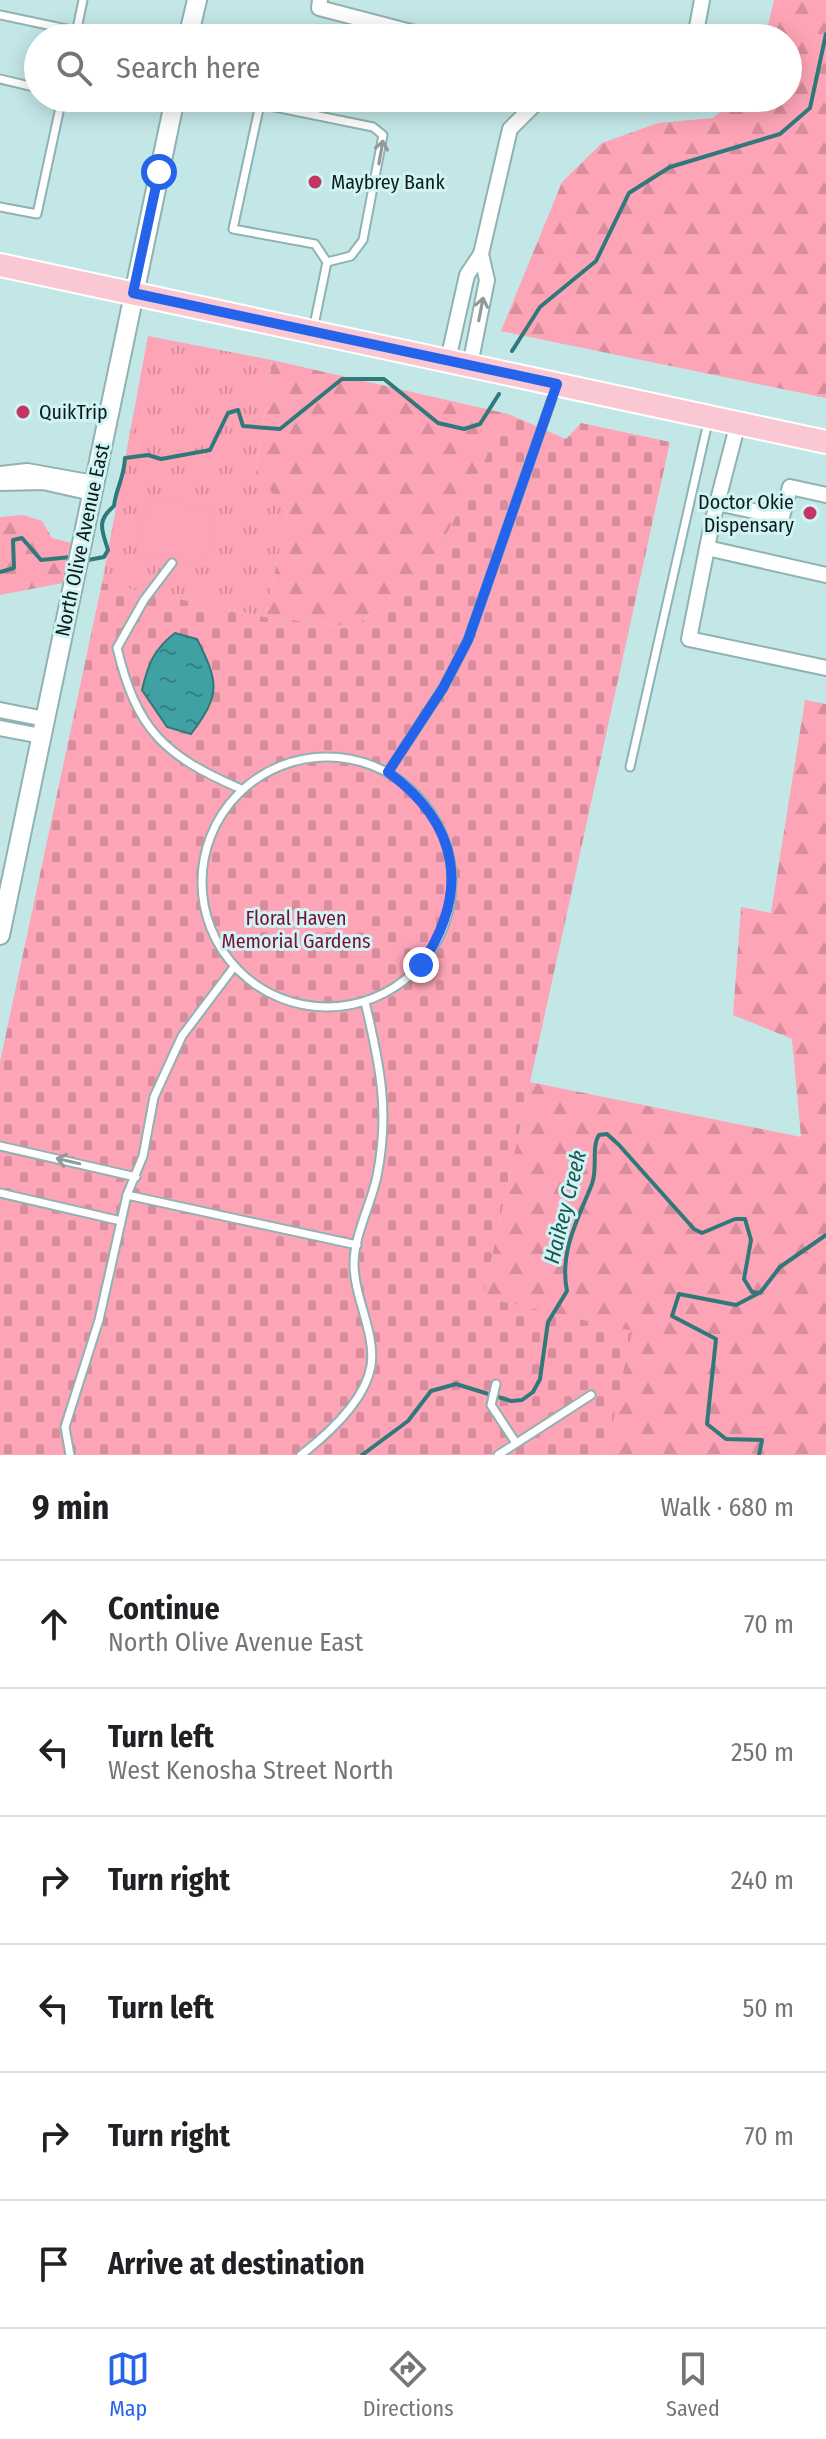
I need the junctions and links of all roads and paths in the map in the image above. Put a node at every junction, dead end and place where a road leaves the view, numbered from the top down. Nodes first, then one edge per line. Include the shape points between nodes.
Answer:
1 (83, 0) edge
2 (197, 0) edge
3 (702, 0) edge
4 (320, 4) edge
5 (0, 15) edge
6 (34, 24) edge
7 (78, 24) edge
8 (191, 24) edge
9 (387, 24) edge
10 (698, 24) edge
11 (0, 79) edge
12 (24, 85) edge
13 (59, 112) edge
14 (172, 112) edge
15 (258, 112) edge
16 (299, 112) edge
17 (526, 112) edge
18 (0, 207) edge
19 (481, 254) junction
20 (327, 262) junction
21 (0, 265) edge
22 (133, 293) junction
23 (313, 332) junction
24 (459, 363) junction
25 (557, 384) junction
26 (709, 417) junction
27 (738, 423) junction
28 (826, 442) edge
29 (0, 474) edge
30 (0, 483) edge
31 (93, 488) junction
32 (826, 495) edge
33 (717, 503) junction
34 (707, 548) junction
35 (172, 563) dead end
36 (826, 575) edge
37 (826, 668) edge
38 (0, 710) edge
39 (0, 728) edge
40 (43, 728) junction
41 (630, 767) dead end
42 (388, 772) junction
43 (241, 789) junction
44 (0, 935) edge
45 (234, 967) junction
46 (365, 1002) junction
47 (0, 1146) edge
48 (136, 1177) junction
49 (0, 1193) edge
50 (127, 1195) junction
51 (121, 1221) junction
52 (357, 1245) junction
53 (495, 1386) dead end
54 (591, 1395) dead end
55 (516, 1443) junction
56 (70, 1455) edge
57 (301, 1455) edge
58 (498, 1455) edge

1 - 7 lane
2 - 8 street
3 - 10 street
4 - 9 street
5 - 6 lane
11 - 12 lane
13 - 18 lane via 37,214
14 - 22 street, North Olive Avenue East
15 - 20 lane via 233,229 315,244
20 -> 16 lane via 351,256 363,240 383,135 373,127
17 - 19 street via 510,129
19 - 24 street via 467,275
24 -> 19 street via 487,280
20 - 23 lane
21 - 22 main road
22 - 23 main road
22 - 31 street, North Olive Avenue East
23 - 24 main road
24 - 25 main road
25 - 26 main road
25 - 42 lane via 468,640
26 - 27 main road
26 - 41 lane
27 - 28 main road
27 - 33 street
29 - 31 street via 46,473
30 - 31 street
31 - 40 street, North Olive Avenue East
32 - 33 street via 790,487 782,517
33 - 34 street
34 - 36 street
34 - 37 street via 689,639
35 - 43 lane via 117,648 127,689 145,725 173,752
38 - 40 street
39 - 40 street
40 - 44 street, North Olive Avenue East
42 - 43 lane via 351,758 312,757 274,767
42 - 46 lane via 434,816 453,876 450,908 421,965 397,986
43 - 45 lane via 210,833 200,887 215,940
45 - 46 lane via 258,987 293,1003 331,1007
45 - 48 lane via 176,1048 154,1097
46 - 52 lane via 384,1082 377,1176
48 -> 47 lane
48 - 50 lane
49 - 51 lane
50 - 51 lane
50 - 52 lane
51 - 56 lane via 99,1320 65,1427
52 - 57 lane via 354,1263 371,1365 362,1392
53 - 55 lane via 491,1405
54 - 55 lane
55 - 58 lane

